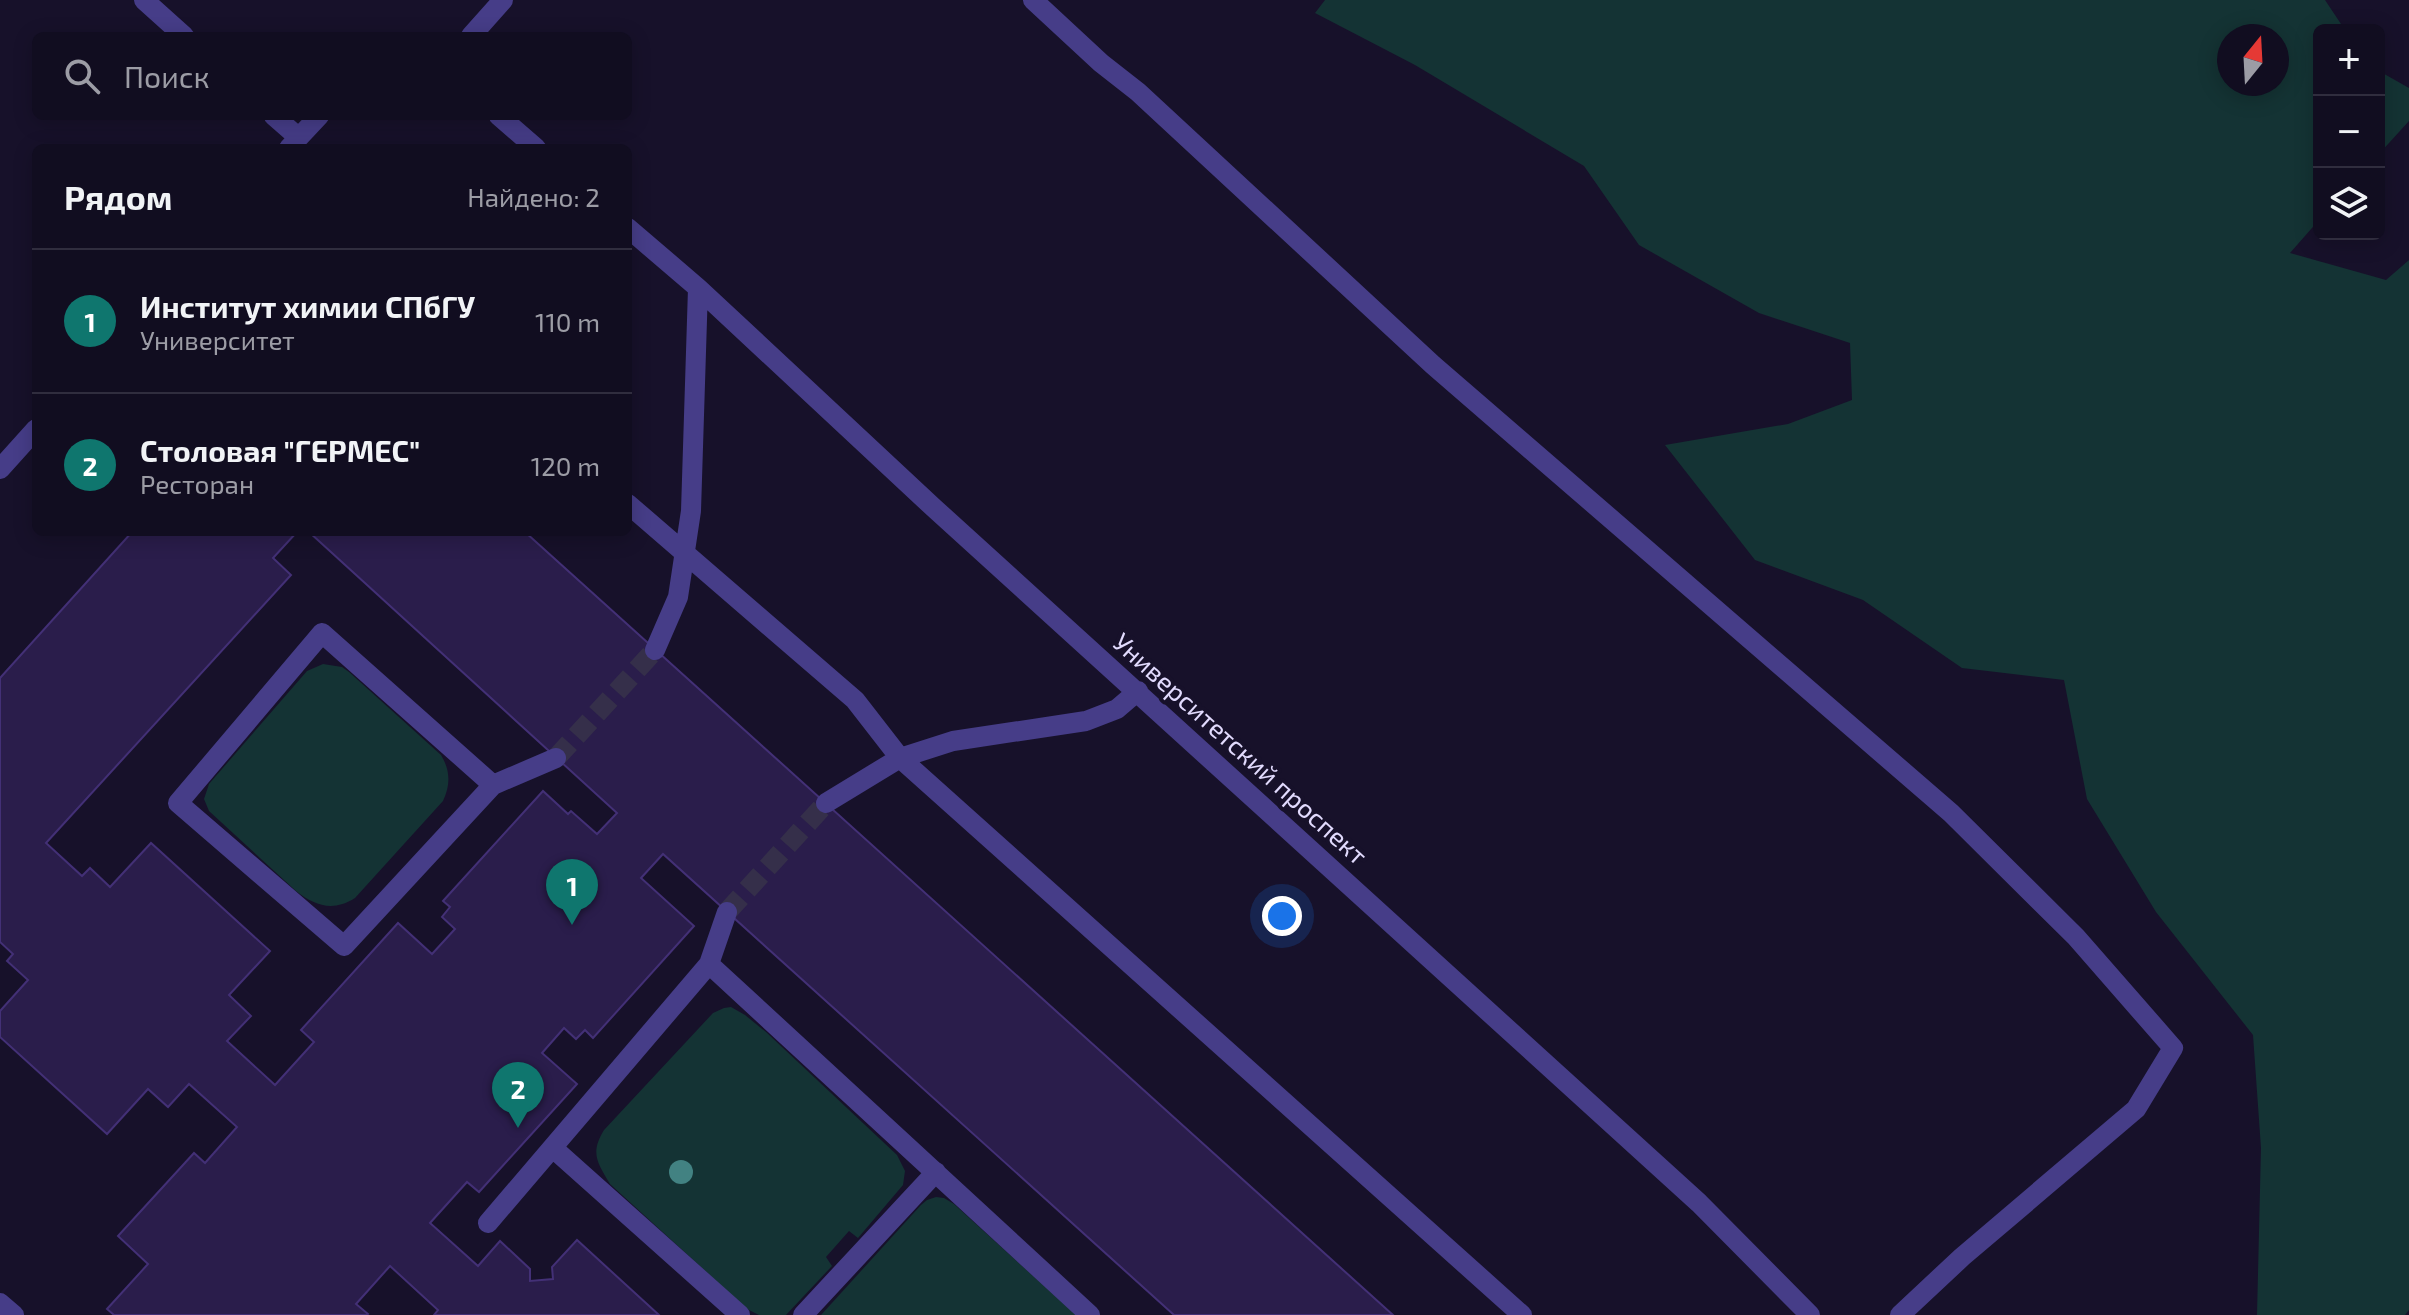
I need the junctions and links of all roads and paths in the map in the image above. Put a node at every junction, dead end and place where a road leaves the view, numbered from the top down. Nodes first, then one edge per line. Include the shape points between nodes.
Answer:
1 (144, 0) edge
2 (503, 0) edge
3 (1033, 0) edge
4 (180, 32) edge
5 (475, 32) edge
6 (277, 120) edge
7 (315, 120) edge
8 (504, 120) edge
9 (294, 143) edge
10 (531, 144) edge
11 (632, 231) edge
12 (698, 288) junction
13 (32, 433) edge
14 (0, 469) edge
15 (632, 507) edge
16 (684, 551) junction
17 (655, 650) tunnel mouth
18 (1138, 691) junction
19 (556, 758) tunnel mouth
20 (900, 758) junction
21 (493, 785) junction
22 (826, 803) tunnel mouth
23 (727, 912) tunnel mouth
24 (709, 964) junction
25 (554, 1149) junction
26 (936, 1172) junction
27 (488, 1223) dead end
28 (0, 1303) edge
29 (14, 1315) edge
30 (740, 1315) edge
31 (803, 1315) edge
32 (1090, 1315) edge
33 (1522, 1315) edge
34 (1810, 1315) edge
35 (1900, 1315) edge

1 - 4 street
2 - 5 street
3 - 35 street via 1433,365 1951,813 2076,937 2173,1048 2136,1109
6 - 9 street
7 - 9 street
8 - 10 street
11 - 12 street, Университетский проспект
12 - 16 street via 691,511
12 - 18 street, Университетский проспект
13 - 14 street
15 - 16 street
16 - 17 street via 678,597
16 - 20 street via 855,700
18 - 20 street via 1117,709 1086,721 953,741
18 - 34 street, Университетский проспект via 1687,1193
19 - 21 street
20 - 22 street
20 - 33 street
21 - 21 street via 344,946 178,803 322,633
23 - 24 street
24 - 25 street
24 - 26 street
25 - 27 street
25 - 30 street
26 - 31 street
26 - 32 street
28 - 29 street

